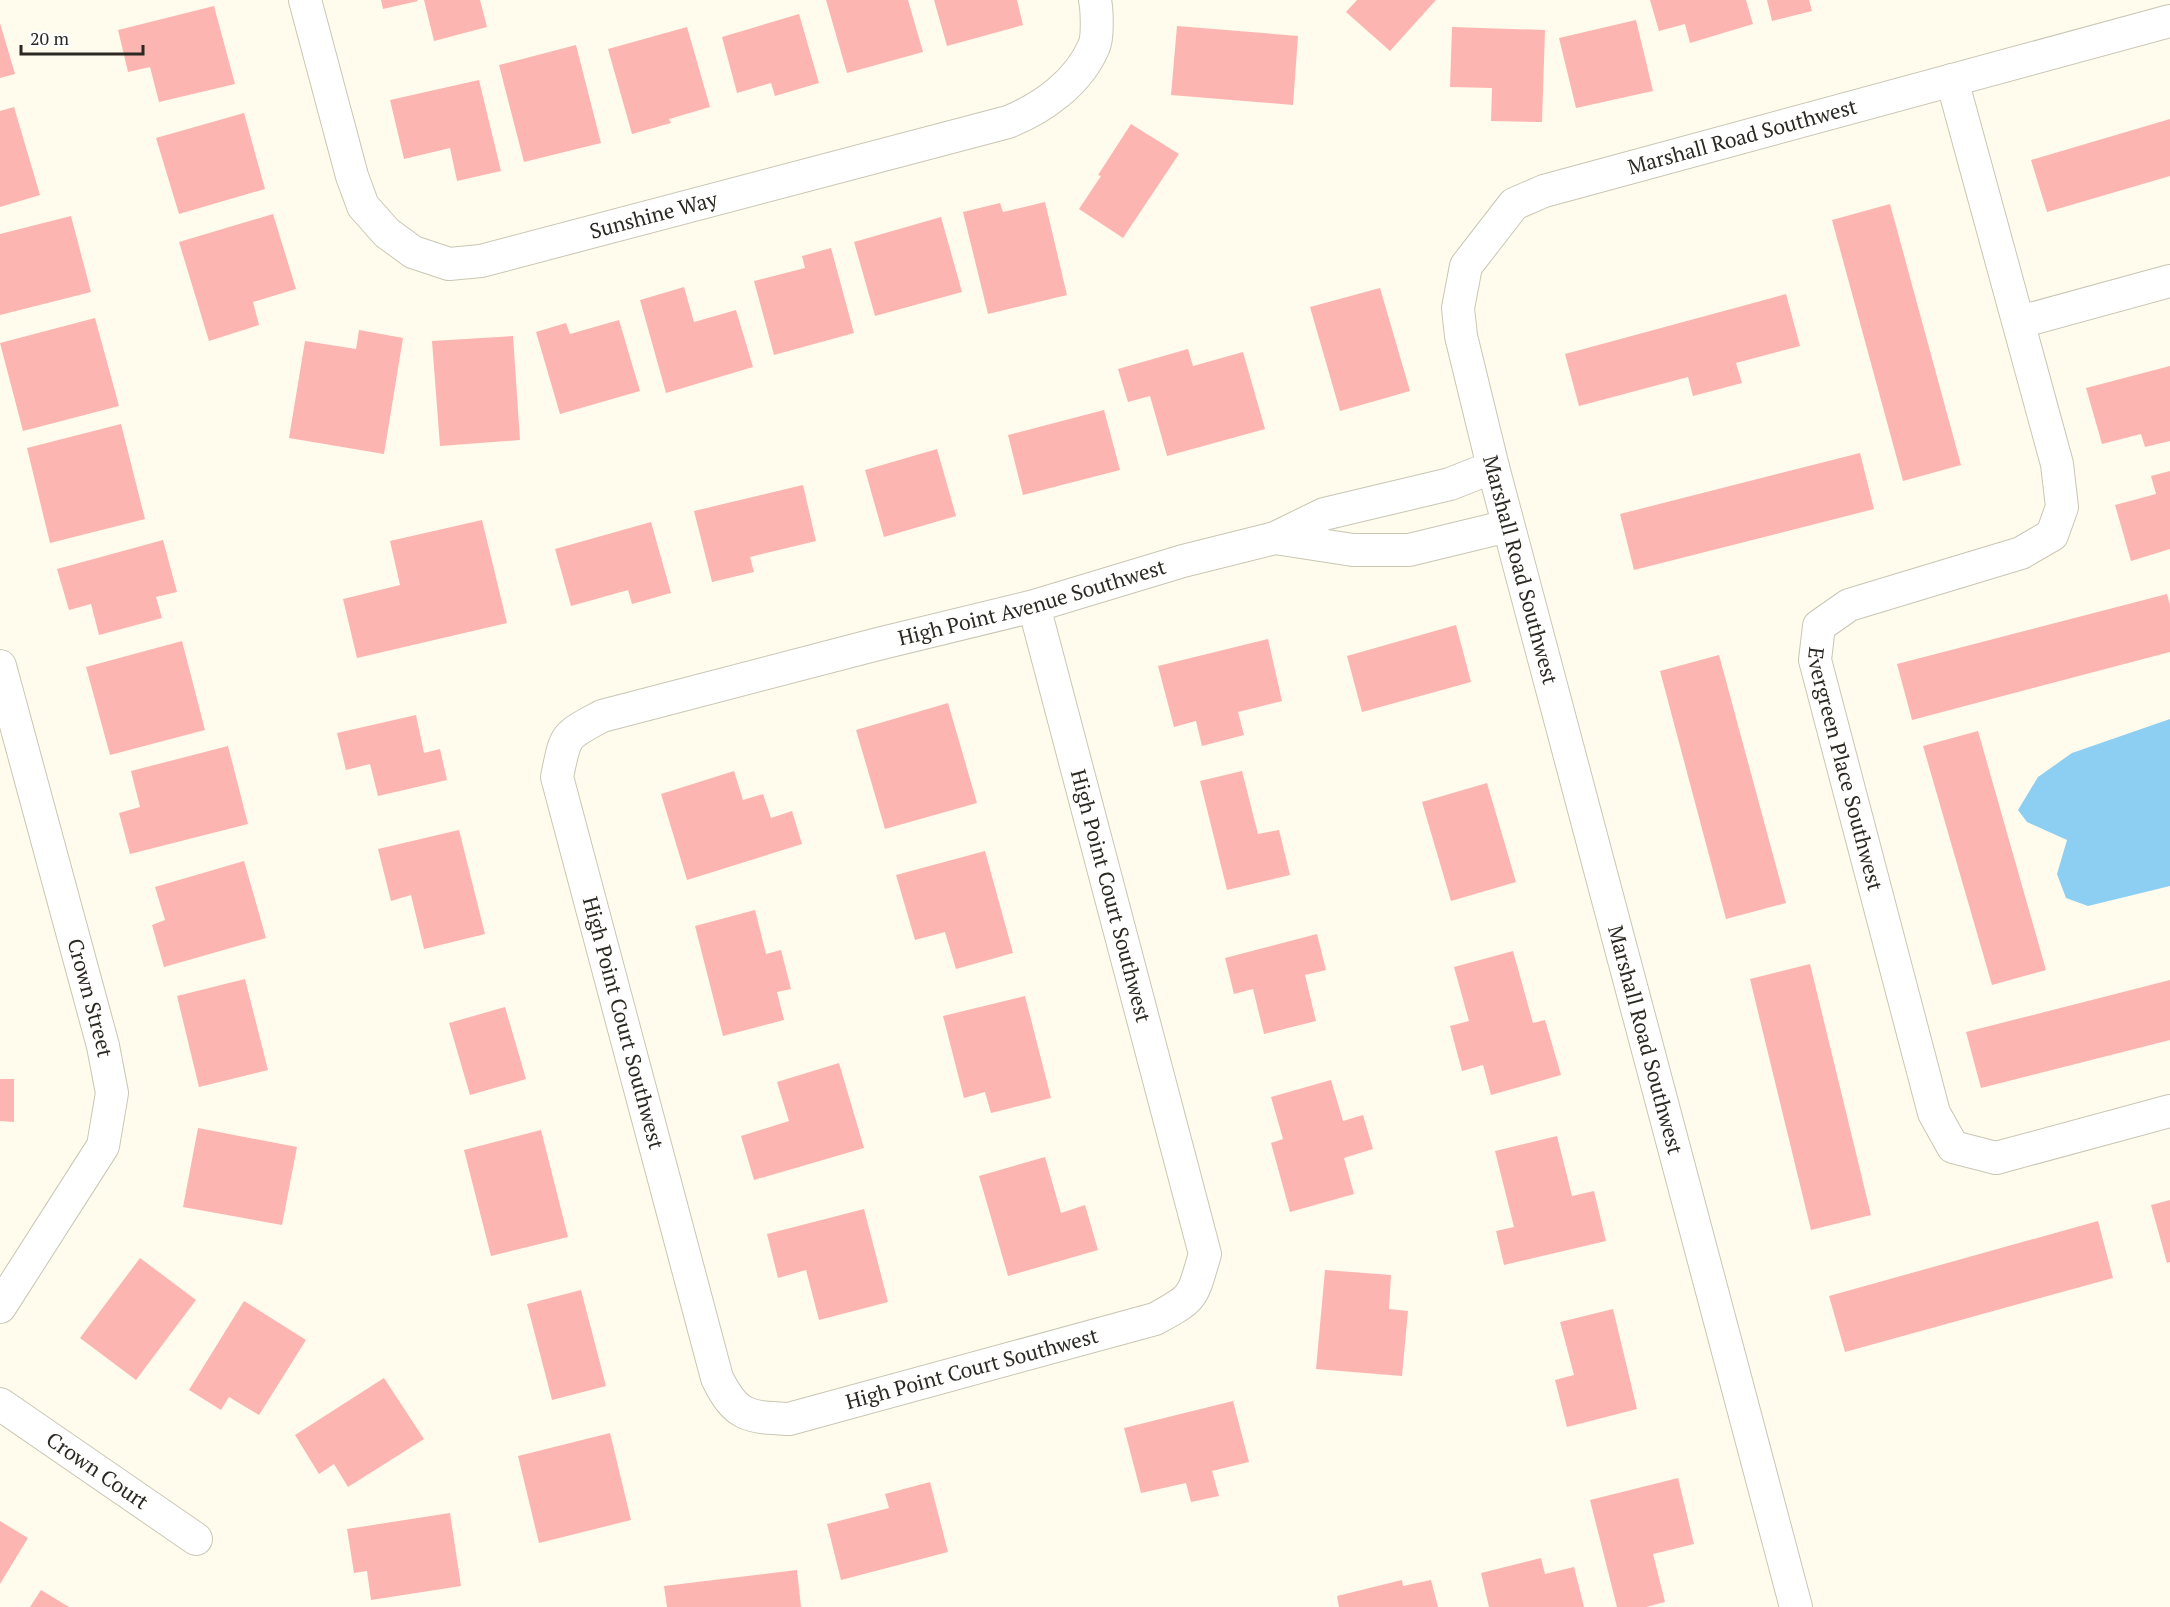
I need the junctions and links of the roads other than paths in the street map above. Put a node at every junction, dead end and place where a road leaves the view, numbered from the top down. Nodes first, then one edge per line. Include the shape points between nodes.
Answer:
1 (304, 0) edge
2 (1095, 0) edge
3 (2170, 21) edge
4 (1952, 80) junction
5 (2170, 281) edge
6 (2020, 322) junction
7 (1493, 467) junction
8 (1508, 526) junction
9 (1275, 538) junction
10 (1034, 606) junction
11 (0, 666) edge
12 (571, 733) joint
13 (2170, 1111) edge
14 (0, 1307) edge
15 (0, 1404) edge
16 (196, 1539) dead end
17 (1796, 1607) edge

1 - 2 street, Sunshine Way via 363,206 387,233 413,252 449,264 481,261 1031,113 1076,77 1095,45
3 - 4 street, Marshall Road Southwest
4 - 6 street, Evergreen Place Southwest
4 - 7 street, Marshall Road Southwest via 1544,191 1514,204 1466,266 1458,308 1461,336
5 - 6 street
6 - 13 street, Evergreen Place Southwest via 2057,464 2062,507 2052,536 2021,553 1849,605 1819,626 1815,660 1934,1113 1953,1147 1996,1158
7 - 8 street, Marshall Road Southwest
7 - 9 street, High Point Avenue Southwest via 1450,484 1324,514
8 - 9 street via 1409,550 1353,550
8 - 17 street, Marshall Road Southwest
9 - 10 street, High Point Avenue Southwest
10 - 12 street, High Point Avenue Southwest via 602,716
10 - 12 street, High Point Court Southwest via 1205,1254 1193,1294 1184,1304 1155,1319 789,1419 756,1418 727,1398 717,1378 557,777 564,744
11 - 14 street, Crown Street via 100,1034 112,1093 104,1146
15 - 16 street, Crown Court

